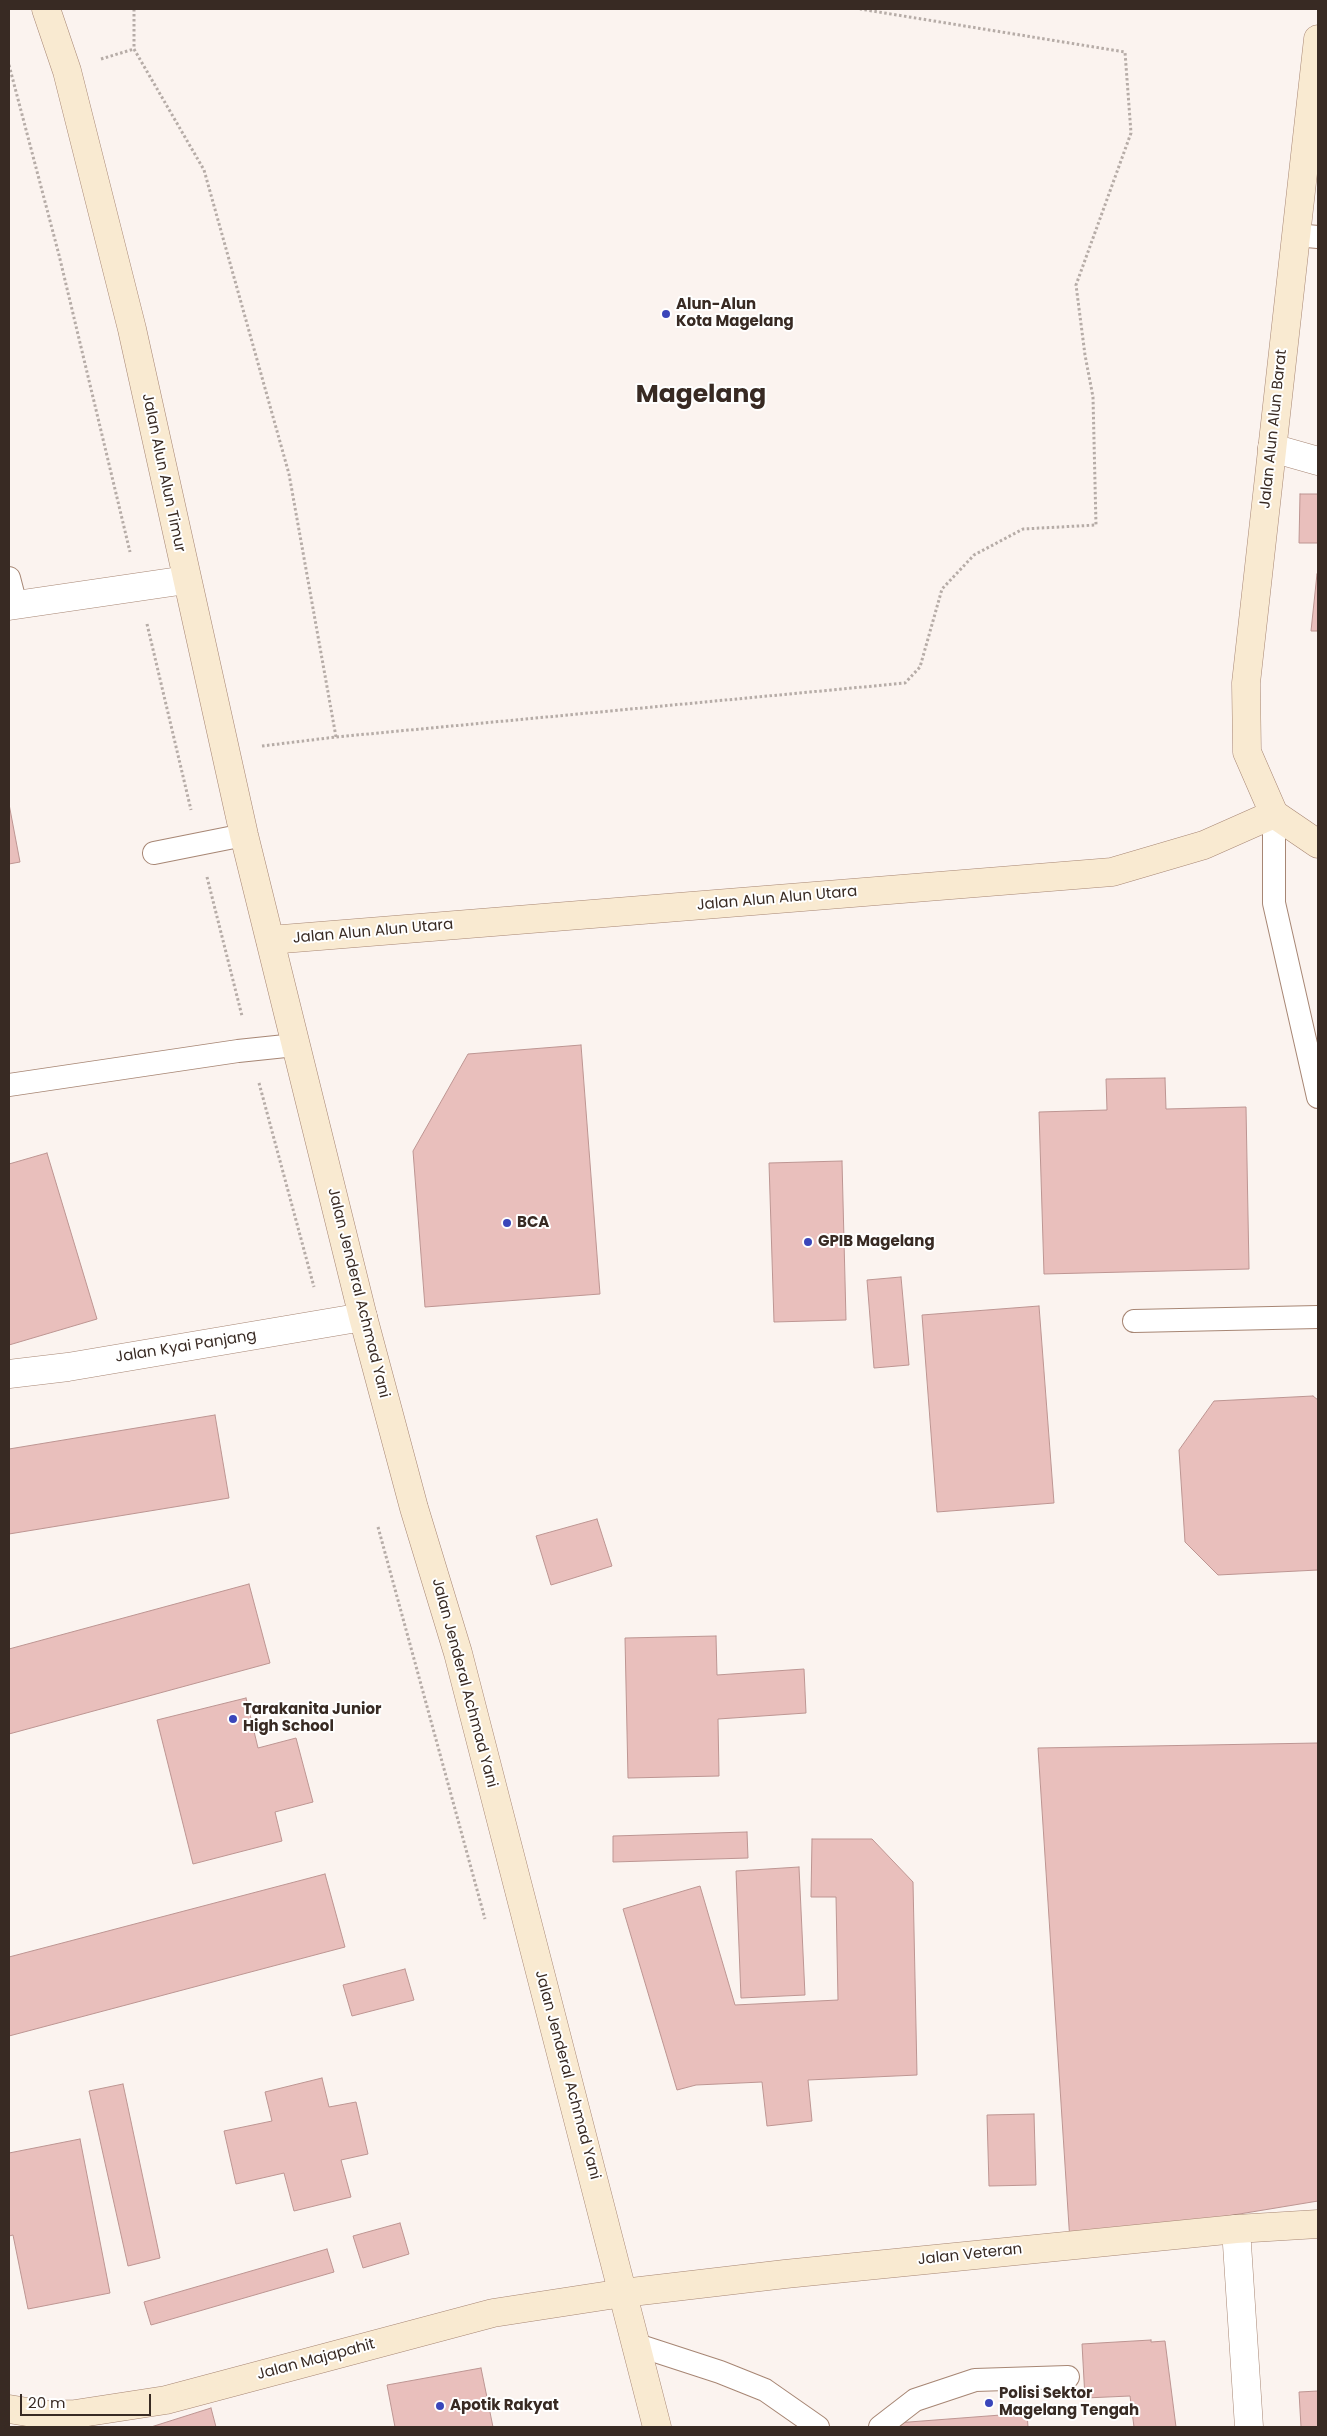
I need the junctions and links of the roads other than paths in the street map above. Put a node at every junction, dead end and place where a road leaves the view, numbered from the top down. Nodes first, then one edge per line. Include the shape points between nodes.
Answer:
1 (46, 9) edge
2 (1318, 38) edge
3 (1307, 236) edge
4 (1272, 448) junction
5 (1318, 461) edge
6 (9, 578) edge
7 (186, 580) junction
8 (12, 605) edge
9 (1274, 814) junction
10 (244, 835) junction
11 (1318, 844) edge
12 (154, 853) dead end
13 (270, 940) junction
14 (295, 1045) junction
15 (9, 1085) edge
16 (1318, 1097) edge
17 (363, 1317) junction
18 (1318, 1317) edge
19 (1134, 1321) dead end
20 (9, 1374) edge
21 (1318, 2224) edge
22 (1236, 2229) junction
23 (623, 2293) junction
24 (634, 2344) junction
25 (1068, 2377) dead end
26 (9, 2409) edge
27 (657, 2427) edge
28 (818, 2427) edge
29 (880, 2427) edge
30 (1250, 2427) edge

1 - 7 main road, Jalan Alun Alun Timur via 66,71 132,329
2 - 3 main road, Jalan Alun Alun Barat
3 - 4 main road, Jalan Alun Alun Barat
4 - 5 street
4 - 9 main road, Jalan Alun Alun Barat via 1246,683 1247,752
6 - 8 lane
7 - 8 street
7 - 10 main road, Jalan Alun Alun Timur
9 - 11 main road
9 - 13 main road, Jalan Alun Alun Utara via 1204,845 1112,872
9 - 16 lane via 1274,904
10 - 12 lane
10 - 13 main road, Jalan Alun Alun Timur
13 - 14 main road, Jalan Jenderal Achmad Yani
14 - 15 lane
14 - 17 main road, Jalan Jenderal Achmad Yani
17 - 20 street, Jalan Kyai Panjang
17 - 23 main road, Jalan Jenderal Achmad Yani via 414,1508 458,1653
18 - 19 lane
21 - 22 main road, Jalan Veteran
22 - 23 main road, Jalan Veteran
22 - 30 street
23 - 24 main road, Jalan Jenderal Achmad Yani
23 - 26 main road, Jalan Majapahit via 493,2313 166,2400 75,2414 45,2415
24 - 27 main road, Jalan Jenderal Achmad Yani
24 - 28 lane via 765,2390
25 - 29 lane via 976,2380 915,2400

